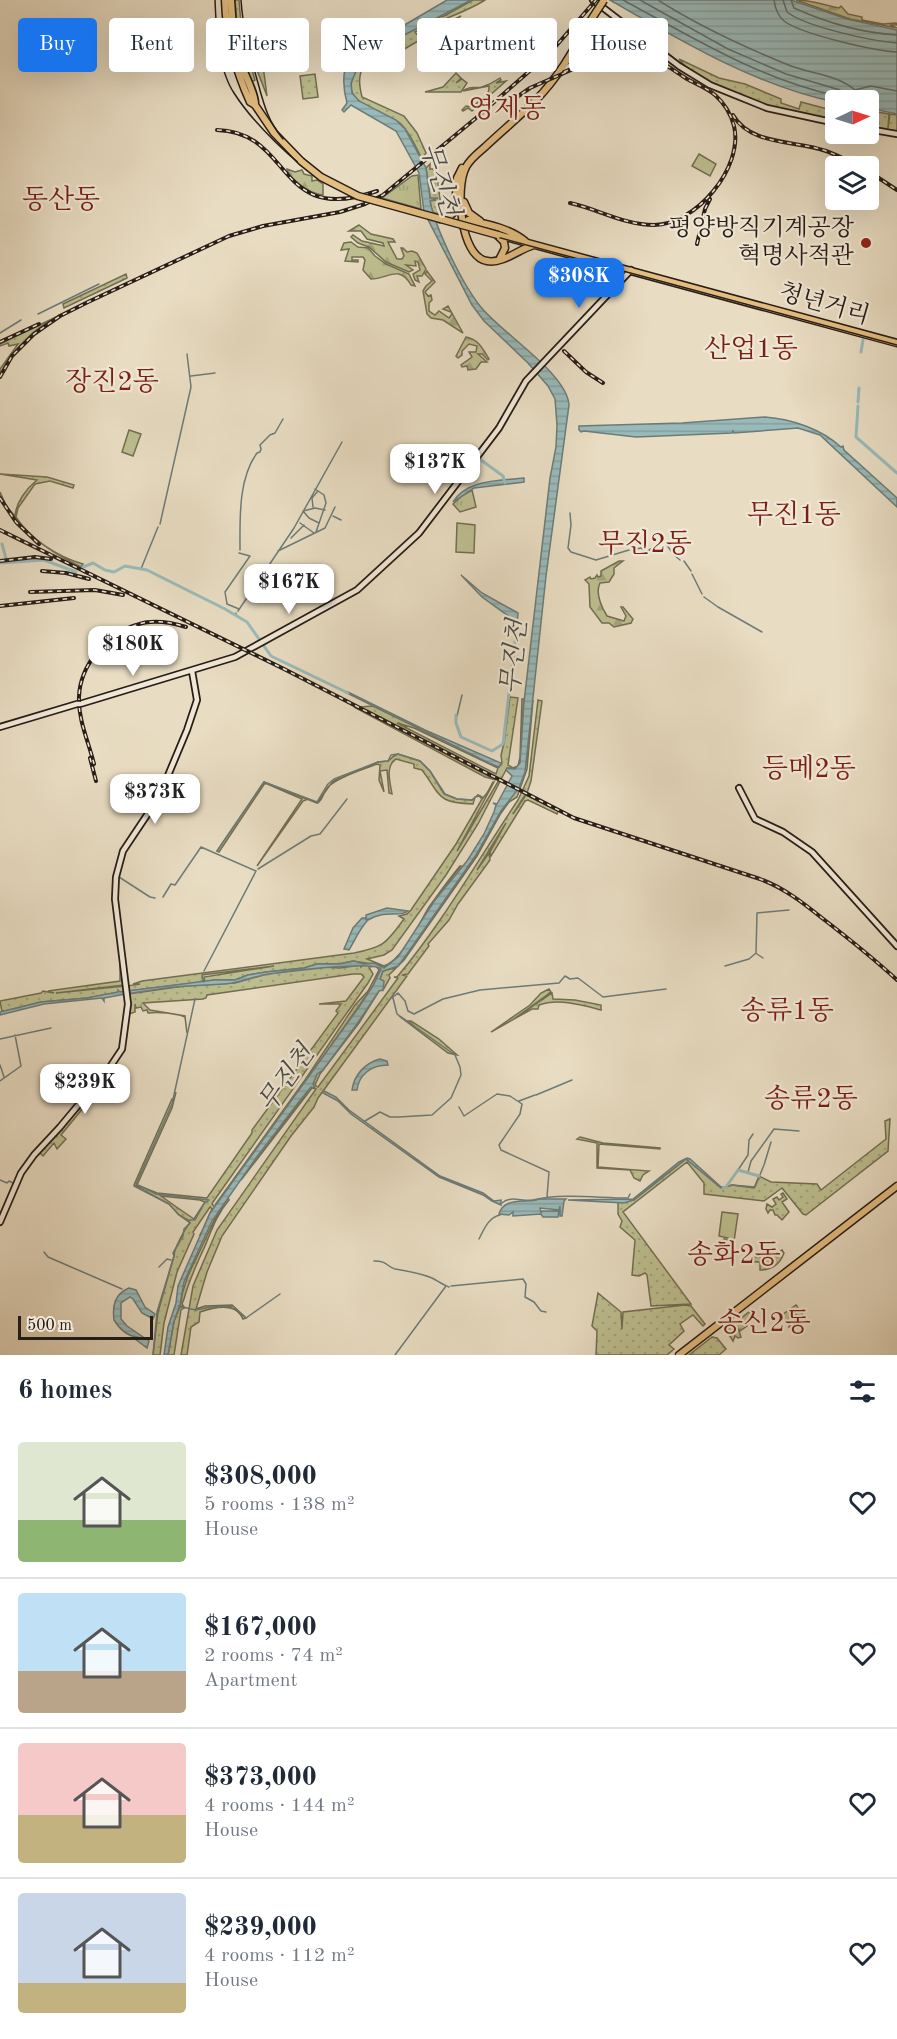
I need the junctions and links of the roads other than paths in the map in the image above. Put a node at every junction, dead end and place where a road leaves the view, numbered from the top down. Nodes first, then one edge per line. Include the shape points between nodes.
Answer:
1 (593, 0) edge
2 (604, 0) edge
3 (230, 1) edge
4 (617, 18) edge
5 (668, 57) edge
6 (568, 64) joint
7 (825, 121) edge
8 (879, 131) edge
9 (897, 134) edge
10 (469, 162) junction
11 (460, 190) junction
12 (439, 219) junction
13 (486, 224) junction
14 (464, 229) junction
15 (498, 235) junction
16 (531, 244) junction
17 (499, 260) junction
18 (631, 270) junction
19 (897, 343) edge
20 (192, 671) junction
21 (0, 727) edge
22 (739, 788) dead end
23 (897, 946) edge
24 (897, 1186) edge
25 (0, 1222) edge
26 (679, 1355) edge

1 - 4 main road
2 - 6 main road, bridge
3 - 12 main road, 청년거리, bridge via 243,71 255,105 273,133 321,177 351,193
5 - 7 main road via 694,76 741,98
6 - 10 main road via 536,100
8 - 9 main road
10 - 11 main road
10 - 12 main road via 460,171 455,211
11 - 13 main road via 469,213
11 - 14 main road
12 - 15 main road, 청년거리, bridge
13 - 14 main road via 468,220
13 - 16 main road
14 - 17 main road via 476,256 487,261
15 - 16 main road, 청년거리
15 - 17 main road via 506,248
16 - 17 main road
16 - 18 main road, 청년거리
18 - 19 main road, 청년거리
18 - 20 main road via 522,386 496,432 406,547 357,590 259,645
20 - 21 main road
20 - 25 main road via 197,700 188,730 152,810 123,851 116,877 127,999 126,1033 120,1053 21,1173
22 - 23 main road via 755,819 812,852
24 - 26 main road

